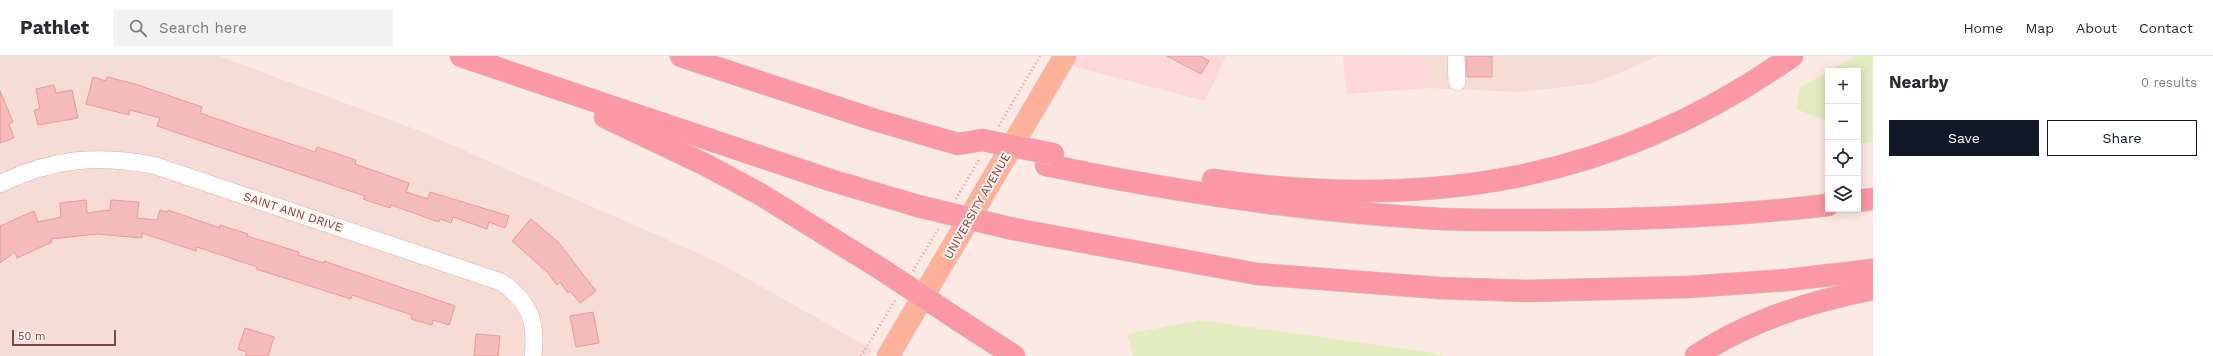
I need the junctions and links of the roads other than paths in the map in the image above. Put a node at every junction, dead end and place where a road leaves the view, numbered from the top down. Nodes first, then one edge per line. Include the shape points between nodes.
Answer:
1 (460, 56) edge
2 (681, 56) edge
3 (1065, 56) edge
4 (1456, 56) edge
5 (1792, 56) edge
6 (1457, 82) dead end
7 (568, 92) junction
8 (1049, 160) junction
9 (0, 184) edge
10 (1873, 199) edge
11 (1861, 201) edge
12 (1825, 205) edge
13 (1873, 270) edge
14 (1873, 290) edge
15 (533, 356) edge
16 (888, 356) edge
17 (1014, 356) edge
18 (1696, 356) edge

1 - 7 highway
2 - 8 highway via 868,118 958,144
3 - 16 main road, UNIVERSITY AVENUE
4 - 6 street
5 - 8 highway via 1716,105 1612,151 1551,169 1465,186 1398,192 1306,190
7 - 13 highway, bridge via 918,206 1013,229 1256,274 1439,288 1533,291 1688,287
7 - 17 highway, bridge via 605,117 760,194
8 - 12 highway via 1122,181 1247,201 1426,218 1664,218
9 - 15 street, SAINT ANN DRIVE via 43,166 72,160 124,160 152,165 501,282 513,290 530,316 535,340
10 - 11 highway
14 - 18 highway via 1809,306 1746,327

